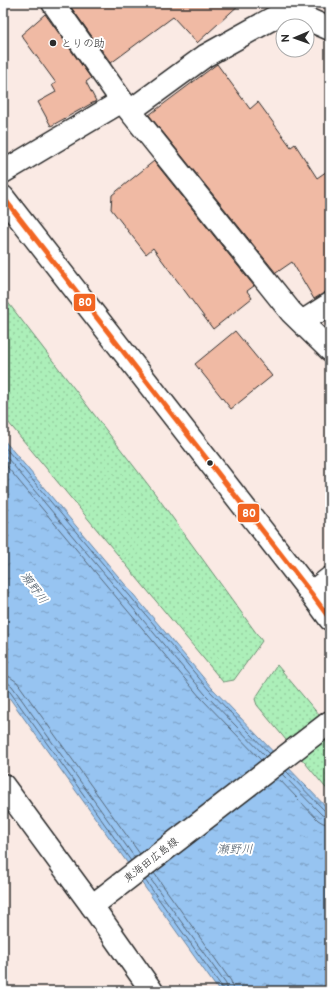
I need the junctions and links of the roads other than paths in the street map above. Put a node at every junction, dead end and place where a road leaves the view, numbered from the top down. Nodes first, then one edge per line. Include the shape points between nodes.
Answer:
1 (53, 3) edge
2 (294, 7) edge
3 (330, 29) edge
4 (126, 106) junction
5 (3, 172) edge
6 (3, 197) edge
7 (330, 304) edge
8 (302, 322) junction
9 (330, 350) edge
10 (330, 578) edge
11 (311, 593) junction
12 (330, 619) edge
13 (330, 722) edge
14 (3, 785) edge
15 (100, 900) junction
16 (152, 991) edge

1 - 4 main road
2 - 3 main road
2 - 4 main road via 205,56
4 - 5 main road
4 - 8 main road via 291,312
6 - 11 main road
7 - 8 main road
8 - 9 main road
10 - 11 main road
11 - 12 main road
13 - 15 main road, 東海田広島線
14 - 15 main road
15 - 16 main road

